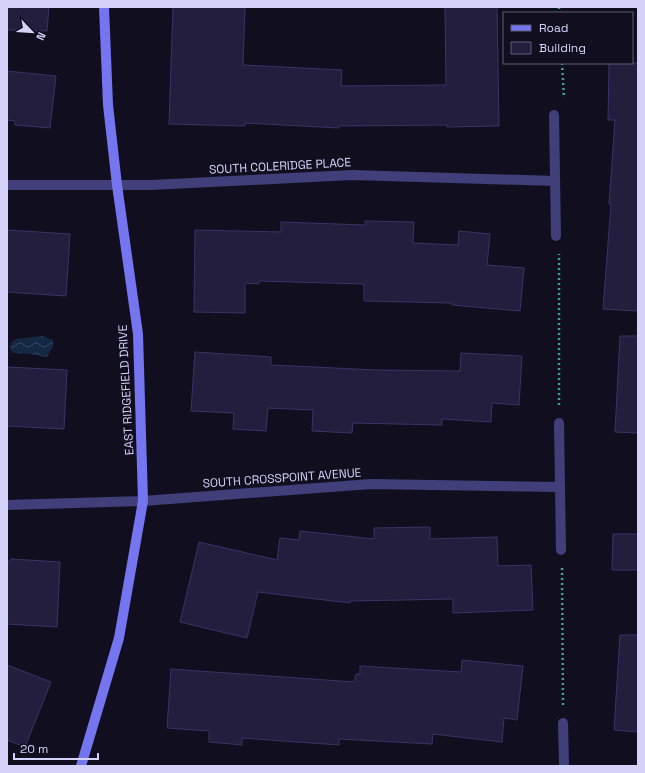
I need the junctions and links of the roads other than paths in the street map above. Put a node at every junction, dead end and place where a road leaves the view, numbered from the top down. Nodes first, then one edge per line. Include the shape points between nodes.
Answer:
1 (104, 7) edge
2 (554, 115) dead end
3 (555, 181) junction
4 (7, 185) edge
5 (116, 185) junction
6 (556, 236) dead end
7 (559, 423) dead end
8 (560, 487) junction
9 (143, 501) junction
10 (7, 505) edge
11 (561, 550) dead end
12 (564, 723) dead end
13 (81, 766) edge
14 (564, 766) edge

1 - 5 street, EAST RIDGEFIELD DRIVE via 108,105
2 - 3 street
3 - 5 street, SOUTH COLERIDGE PLACE via 352,175
3 - 6 street
4 - 5 street, SOUTH COLERIDGE PLACE
5 - 9 street, EAST RIDGEFIELD DRIVE via 138,334
7 - 8 street
8 - 9 street, SOUTH CROSSPOINT AVENUE via 371,484
8 - 11 street
9 - 10 street, SOUTH CROSSPOINT AVENUE
9 - 13 street, EAST RIDGEFIELD DRIVE via 119,638
12 - 14 street

